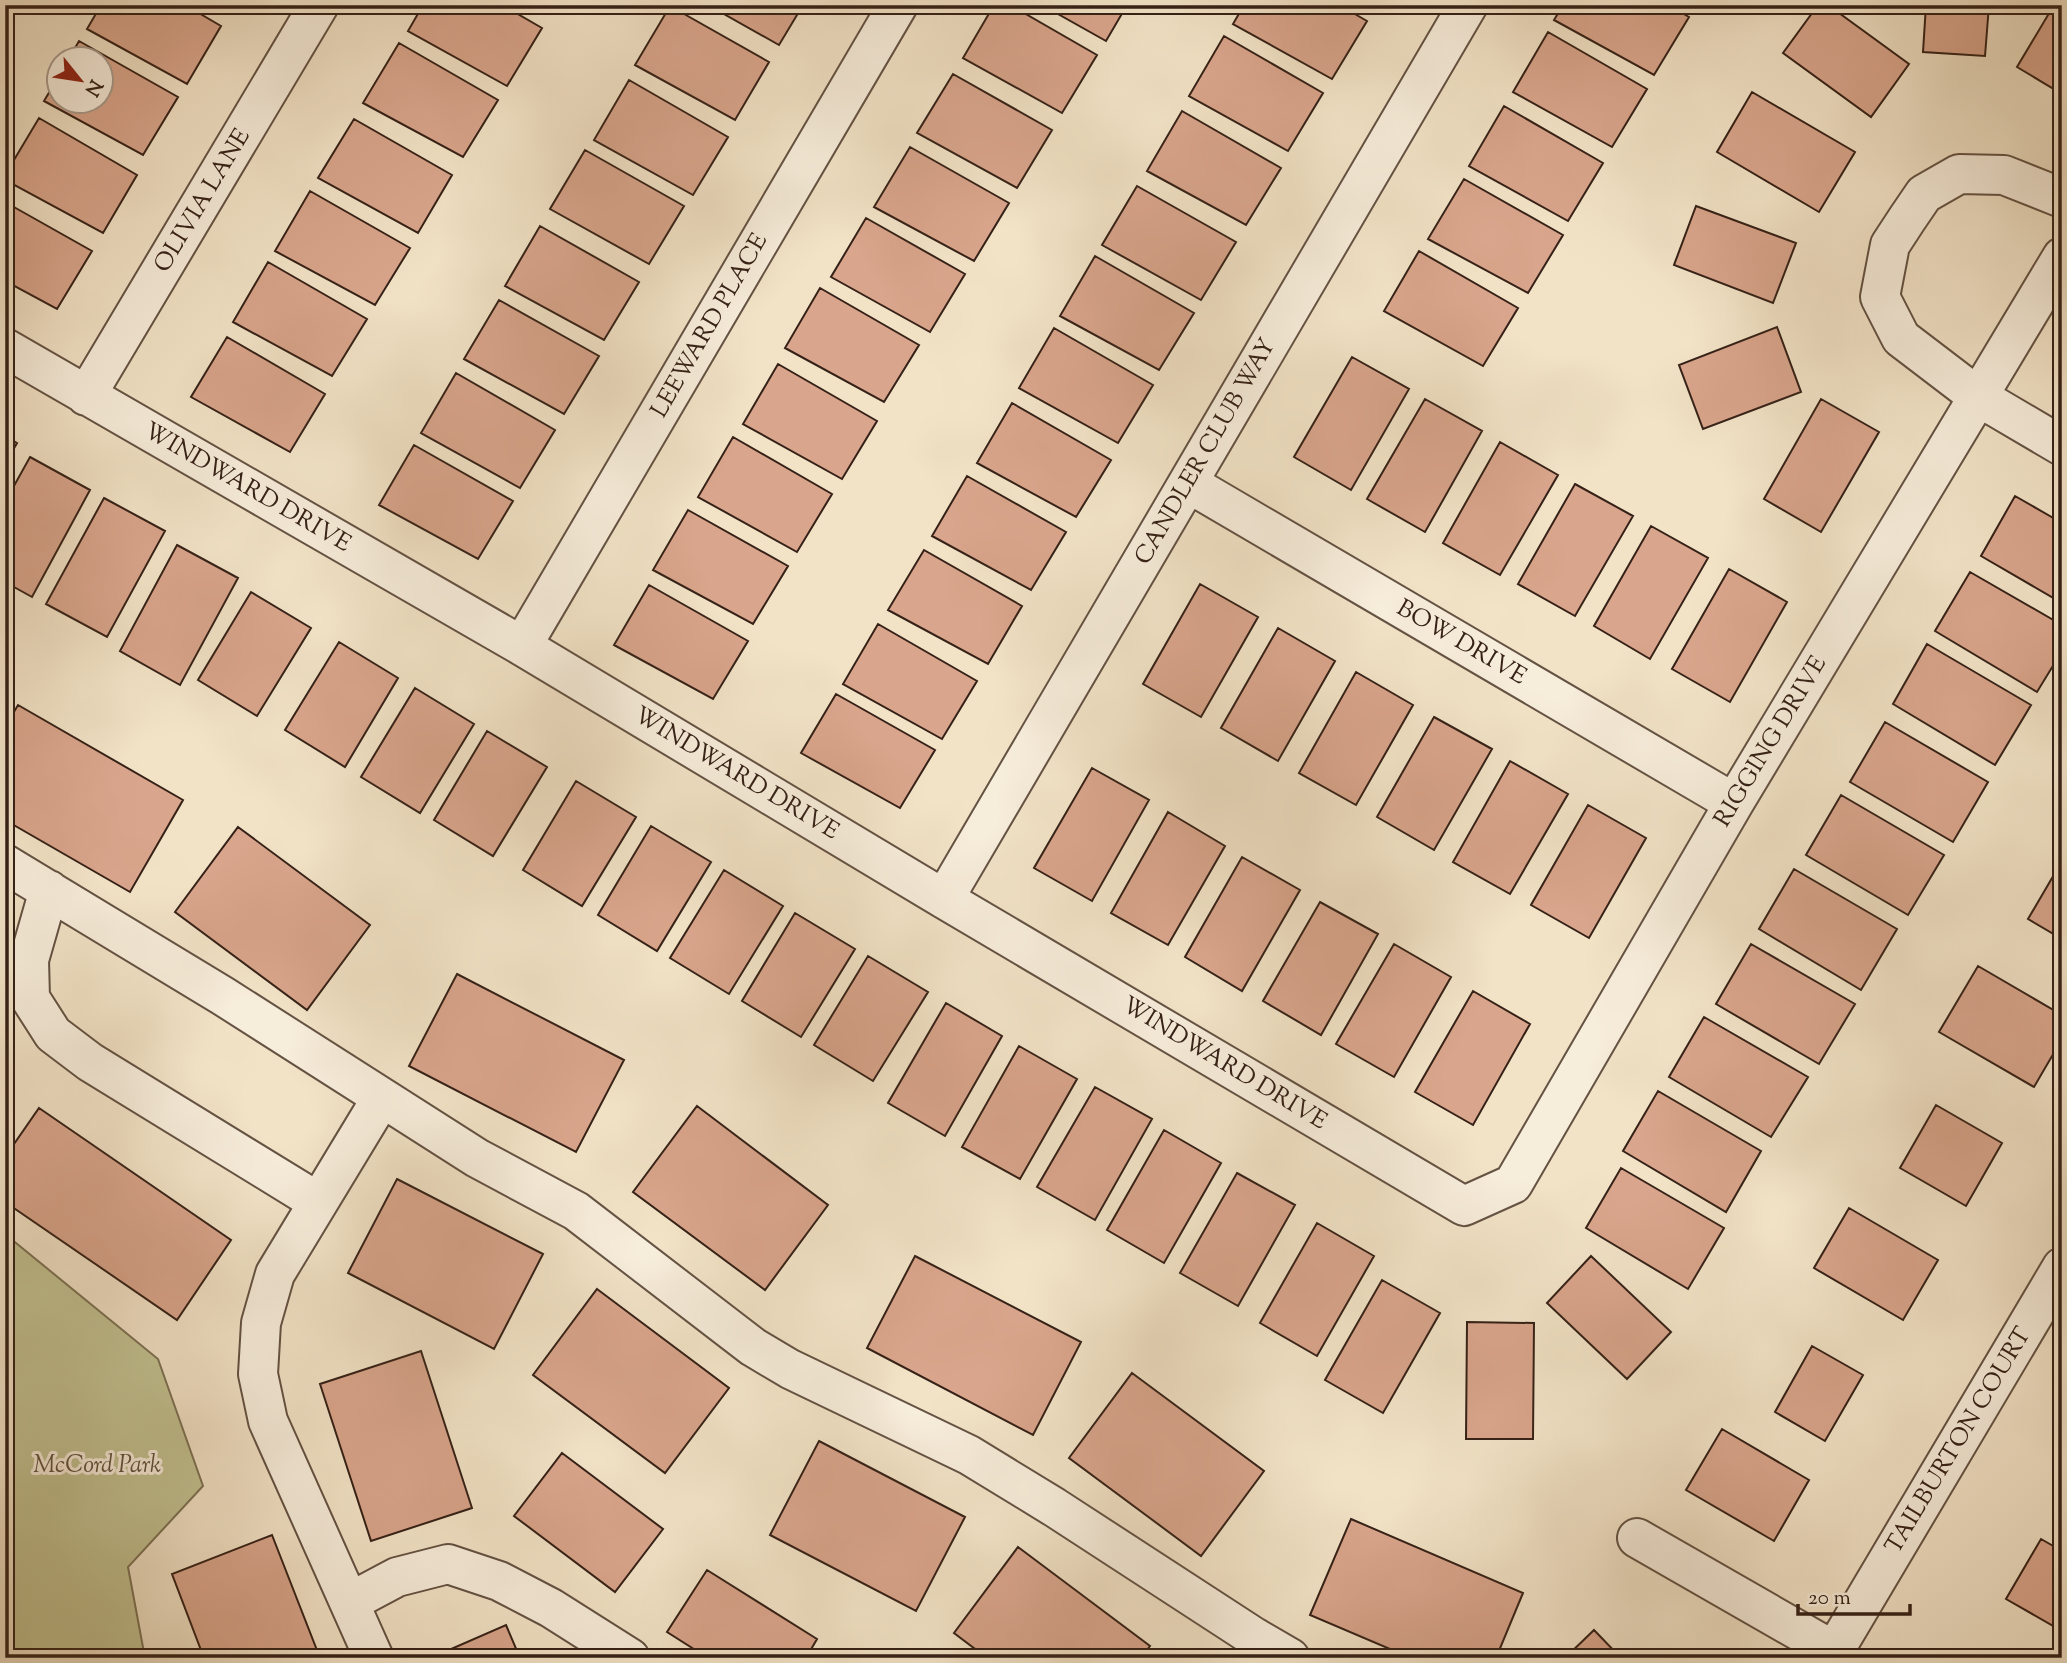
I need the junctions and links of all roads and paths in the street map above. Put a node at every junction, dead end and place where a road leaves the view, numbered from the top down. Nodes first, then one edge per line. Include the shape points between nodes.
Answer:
1 (319, 5) edge
2 (898, 5) edge
3 (1468, 5) edge
4 (2062, 198) edge
5 (2062, 257) edge
6 (5, 348) edge
7 (86, 396) junction
8 (1977, 396) junction
9 (2062, 446) edge
10 (1188, 483) junction
11 (522, 646) junction
12 (1734, 803) junction
13 (5, 864) edge
14 (49, 890) junction
15 (944, 899) junction
16 (382, 1099) junction
17 (318, 1202) junction
18 (1464, 1206) joint
19 (2062, 1268) edge
20 (1637, 1538) dead end
21 (350, 1602) junction
22 (1832, 1654) edge
23 (374, 1658) edge
24 (630, 1658) edge
25 (1290, 1658) edge

1 - 7 street, OLIVIA LANE
2 - 11 street, LEEWARD PLACE
3 - 10 street, CANDLER CLUB WAY
4 - 8 street via 2004,175 1959,174 1924,194 1890,245 1880,297 1901,338
5 - 8 street, RIGGING DRIVE
6 - 7 street, WINDWARD DRIVE
7 - 11 street, WINDWARD DRIVE
8 - 9 street
8 - 12 street, RIGGING DRIVE
10 - 12 street, BOW DRIVE
10 - 15 street, CANDLER CLUB WAY
11 - 15 street, WINDWARD DRIVE
12 - 18 street, RIGGING DRIVE via 1513,1184
13 - 14 street
14 - 16 street
14 - 17 street via 29,960 30,998 53,1034 90,1062
15 - 18 street, WINDWARD DRIVE
16 - 17 street
16 - 25 street via 477,1158 576,1211 752,1347 969,1455
17 - 21 street via 275,1274 261,1323 258,1374 268,1421
19 - 22 street, TAILBURTON COURT
20 - 22 street
21 - 23 street
21 - 24 street via 397,1577 448,1564 499,1581

